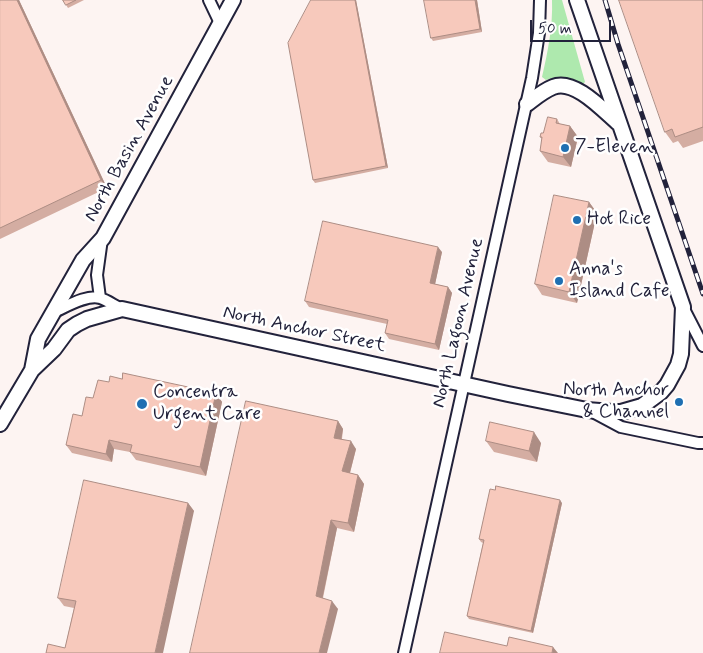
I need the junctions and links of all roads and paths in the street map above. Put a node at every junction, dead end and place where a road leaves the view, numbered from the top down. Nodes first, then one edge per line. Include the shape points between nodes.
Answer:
1 (209, 0) edge
2 (233, 0) edge
3 (540, 0) edge
4 (577, 0) edge
5 (220, 23) junction
6 (527, 104) junction
7 (619, 123) junction
8 (103, 238) junction
9 (100, 298) junction
10 (683, 307) junction
11 (122, 309) junction
12 (54, 312) junction
13 (703, 346) edge
14 (32, 370) junction
15 (464, 384) junction
16 (588, 410) junction
17 (0, 424) edge
18 (703, 443) edge
19 (404, 653) edge

1 - 5 street
2 - 5 main road, North Basin Avenue
3 - 6 street, North Lagoon Avenue via 539,33
4 - 7 main road
5 - 8 main road, North Basin Avenue
6 - 7 main road via 554,86 569,86
6 - 15 street, North Lagoon Avenue
7 - 10 main road
8 - 9 street via 97,275
8 - 12 main road, North Basin Avenue via 83,260
9 - 11 street
9 - 12 street via 88,298
10 - 13 street
10 - 16 main road, North Anchor Street via 679,360 661,392 631,410
11 - 14 main road, North Anchor Street via 87,318 68,330
11 - 15 main road, North Anchor Street
12 - 14 main road, North Basin Avenue via 38,339
14 - 17 main road, North Basin Avenue
15 - 16 main road, North Anchor Street
15 - 19 street, North Lagoon Avenue
16 - 18 street, North Anchor Street via 621,427

